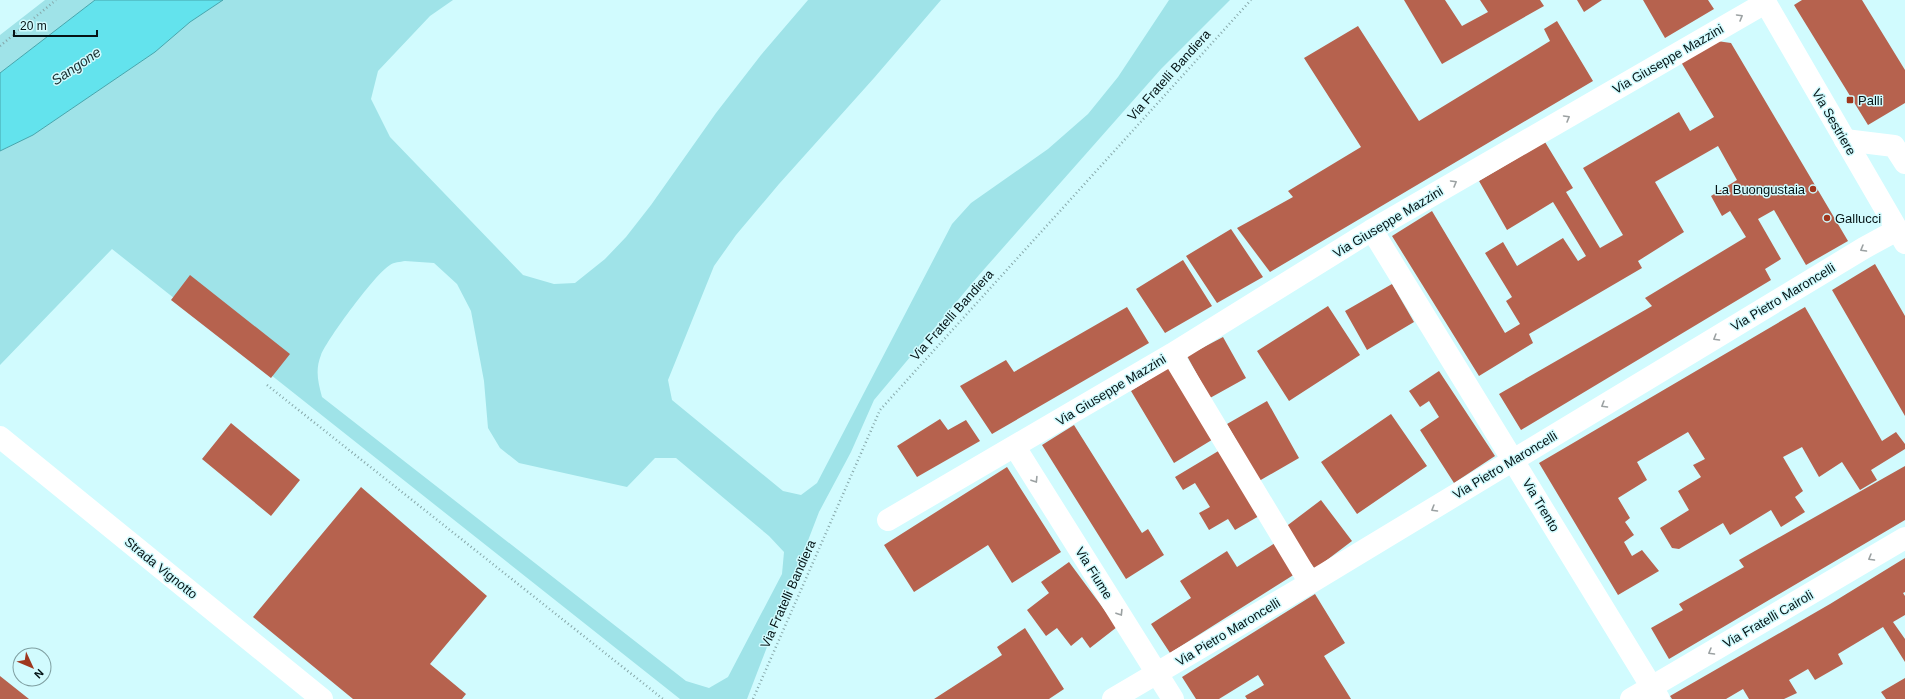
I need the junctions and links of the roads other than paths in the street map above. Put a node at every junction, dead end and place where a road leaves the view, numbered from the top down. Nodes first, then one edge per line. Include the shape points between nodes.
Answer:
1 (1766, 1) edge
2 (1845, 140) junction
3 (1905, 163) edge
4 (1372, 230) junction
5 (1901, 237) edge
6 (1172, 354) junction
7 (0, 437) edge
8 (1015, 447) junction
9 (1514, 460) junction
10 (888, 520) dead end
11 (1905, 538) edge
12 (1310, 583) junction
13 (1158, 674) junction
14 (1656, 693) edge
15 (322, 699) edge
16 (1113, 699) edge
17 (1172, 699) edge
18 (1631, 699) edge

1 - 2 street, Via Sestriere
4 -> 1 street, Via Giuseppe Mazzini
2 - 3 street via 1894,146
2 - 5 street, Via Sestriere
4 - 6 street, Via Giuseppe Mazzini
4 - 9 street, Via Trento
5 -> 9 street, Via Pietro Maroncelli via 1864,248
6 - 8 street, Via Giuseppe Mazzini
6 - 12 street
7 - 15 street, Strada Vignotto
8 - 10 street, Via Giuseppe Mazzini
8 -> 13 street, Via Fiume
9 -> 12 street, Via Pietro Maroncelli
9 - 14 street, Via Trento
11 -> 14 street, Via Fratelli Cairoli
12 - 13 street, Via Pietro Maroncelli
13 - 16 street, Via Pietro Maroncelli
13 - 17 street, Via Fiume
14 - 18 street, Via Fratelli Cairoli

